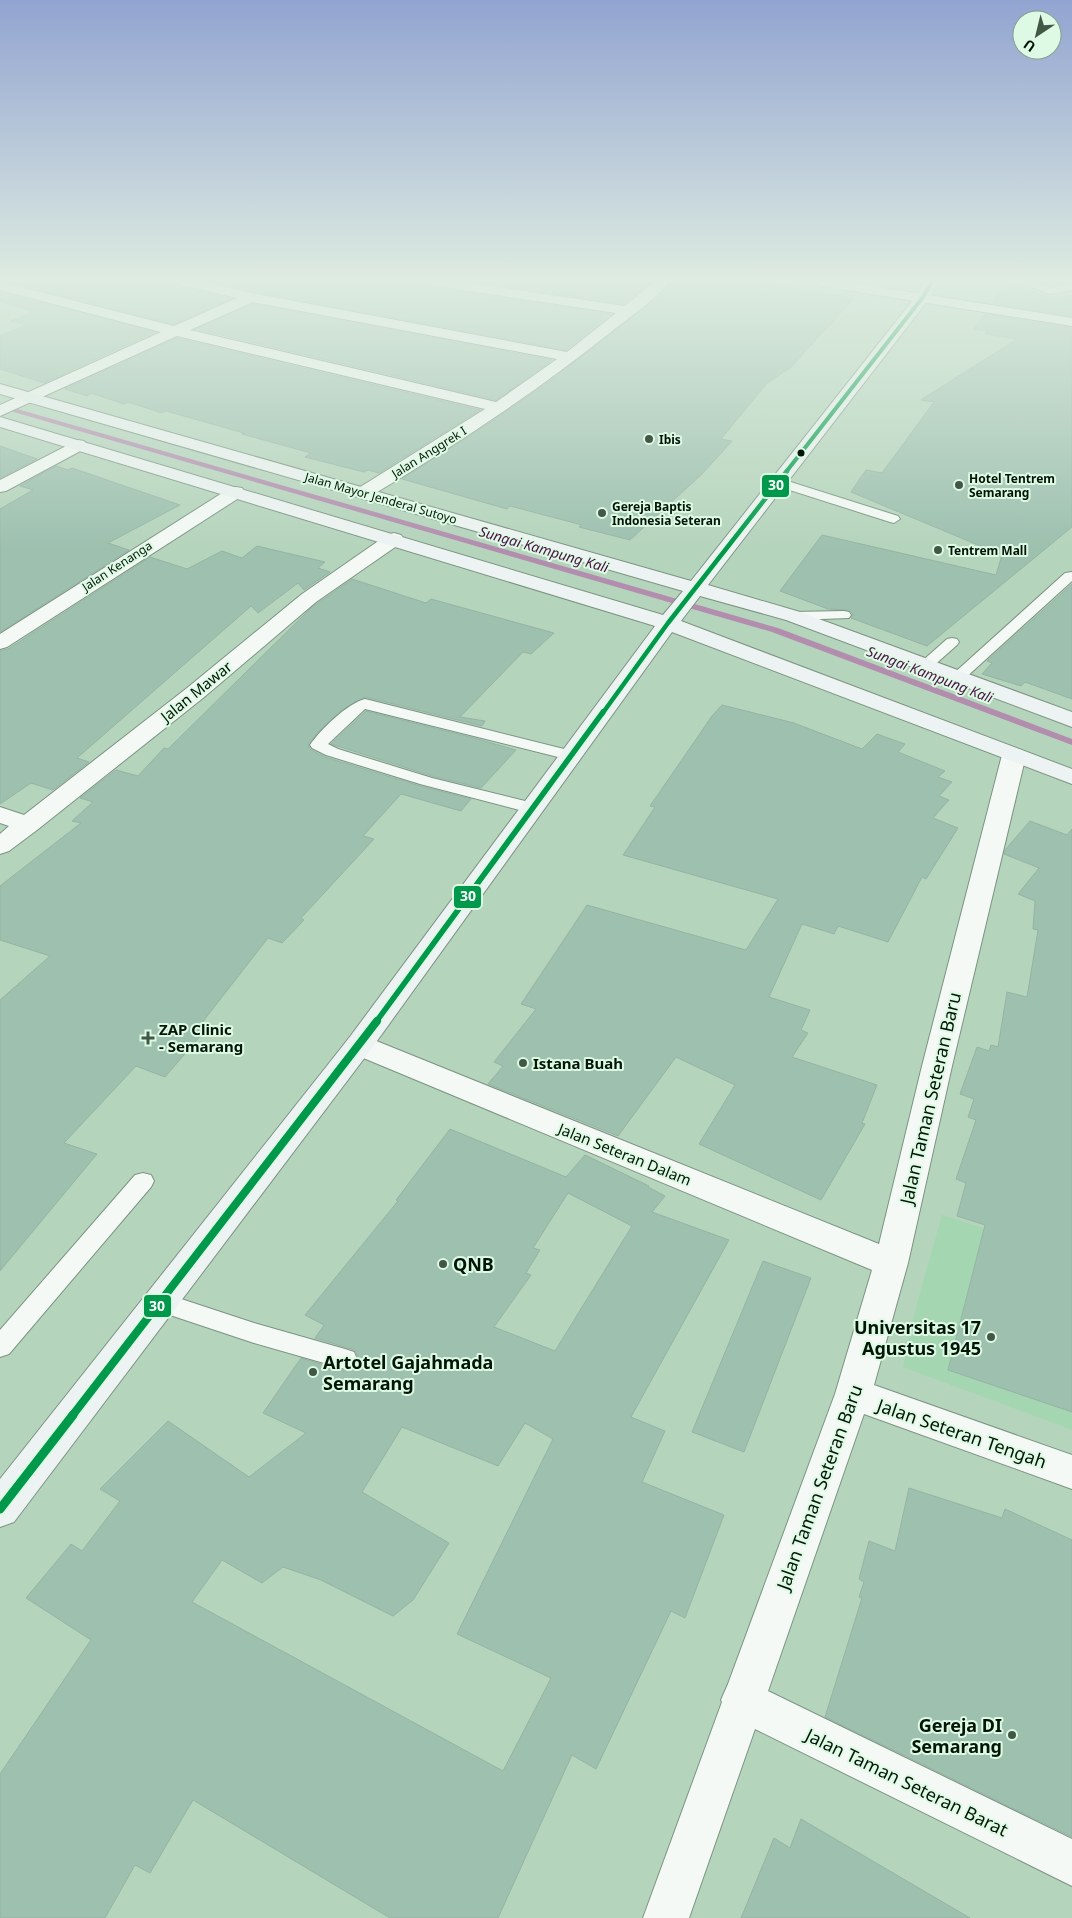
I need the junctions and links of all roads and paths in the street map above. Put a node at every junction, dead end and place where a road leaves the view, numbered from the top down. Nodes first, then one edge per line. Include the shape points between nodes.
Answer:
1 (86, 372) edge
2 (345, 372) edge
3 (552, 372) edge
4 (865, 372) edge
5 (0, 389) edge
6 (26, 399) junction
7 (500, 408) junction
8 (0, 411) edge
9 (0, 422) edge
10 (78, 445) junction
11 (778, 482) junction
12 (0, 487) edge
13 (236, 492) junction
14 (363, 493) junction
15 (894, 520) dead end
16 (394, 539) junction
17 (1054, 571) dead end
18 (1071, 576) edge
19 (693, 590) junction
20 (844, 615) dead end
21 (793, 616) junction
22 (669, 622) junction
23 (993, 626) dead end
24 (1008, 632) junction
25 (945, 642) dead end
26 (0, 643) edge
27 (926, 666) junction
28 (958, 677) junction
29 (1072, 720) edge
30 (570, 755) junction
31 (1014, 755) junction
32 (1072, 777) edge
33 (531, 808) junction
34 (0, 814) edge
35 (28, 825) junction
36 (0, 846) edge
37 (359, 1045) junction
38 (143, 1181) dead end
39 (892, 1263) junction
40 (160, 1302) junction
41 (0, 1348) edge
42 (344, 1359) dead end
43 (853, 1394) junction
44 (1072, 1472) edge
45 (0, 1509) edge
46 (742, 1700) junction
47 (1072, 1863) edge
48 (666, 1918) edge

1 - 6 street
2 - 7 street
3 - 7 street, Jalan Anggrek I
4 - 11 main road
5 - 6 main road, Jalan Mayor Jenderal Sutoyo
6 - 8 street
6 - 14 main road, Jalan Mayor Jenderal Sutoyo
7 - 14 street, Jalan Anggrek I
9 - 10 main road
10 - 12 street
10 - 13 main road
11 - 15 lane
11 - 19 main road
13 - 16 main road
13 - 26 street, Jalan Kenanga
14 - 19 main road, Jalan Mayor Jenderal Sutoyo
16 - 22 main road
16 - 35 street, Jalan Mawar via 309,598
17 - 18 lane
18 - 24 lane
19 - 21 main road, Jalan Mayor Jenderal Sutoyo
19 - 22 main road
20 - 21 lane
21 - 27 main road, Jalan Mayor Jenderal Sutoyo
22 - 30 main road
22 - 31 main road
23 - 24 lane
24 - 28 lane
25 - 27 lane
27 - 28 main road, Jalan Mayor Jenderal Sutoyo
28 - 29 main road, Jalan Mayor Jenderal Sutoyo
30 - 33 main road
30 - 33 lane via 365,704 360,705 318,745 426,781
31 - 32 main road
31 - 39 street, Jalan Taman Seteran Baru via 939,1056
33 - 37 main road
34 - 35 street
35 - 36 street, Jalan Mawar
37 - 39 street, Jalan Seteran Dalam
37 - 40 main road
38 - 41 lane
39 - 43 street, Jalan Taman Seteran Baru
40 - 42 lane
40 - 45 main road
43 - 44 street, Jalan Seteran Tengah
43 - 46 street, Jalan Taman Seteran Baru
46 - 47 street, Jalan Taman Seteran Barat
46 - 48 street, Jalan Taman Seteran Baru

